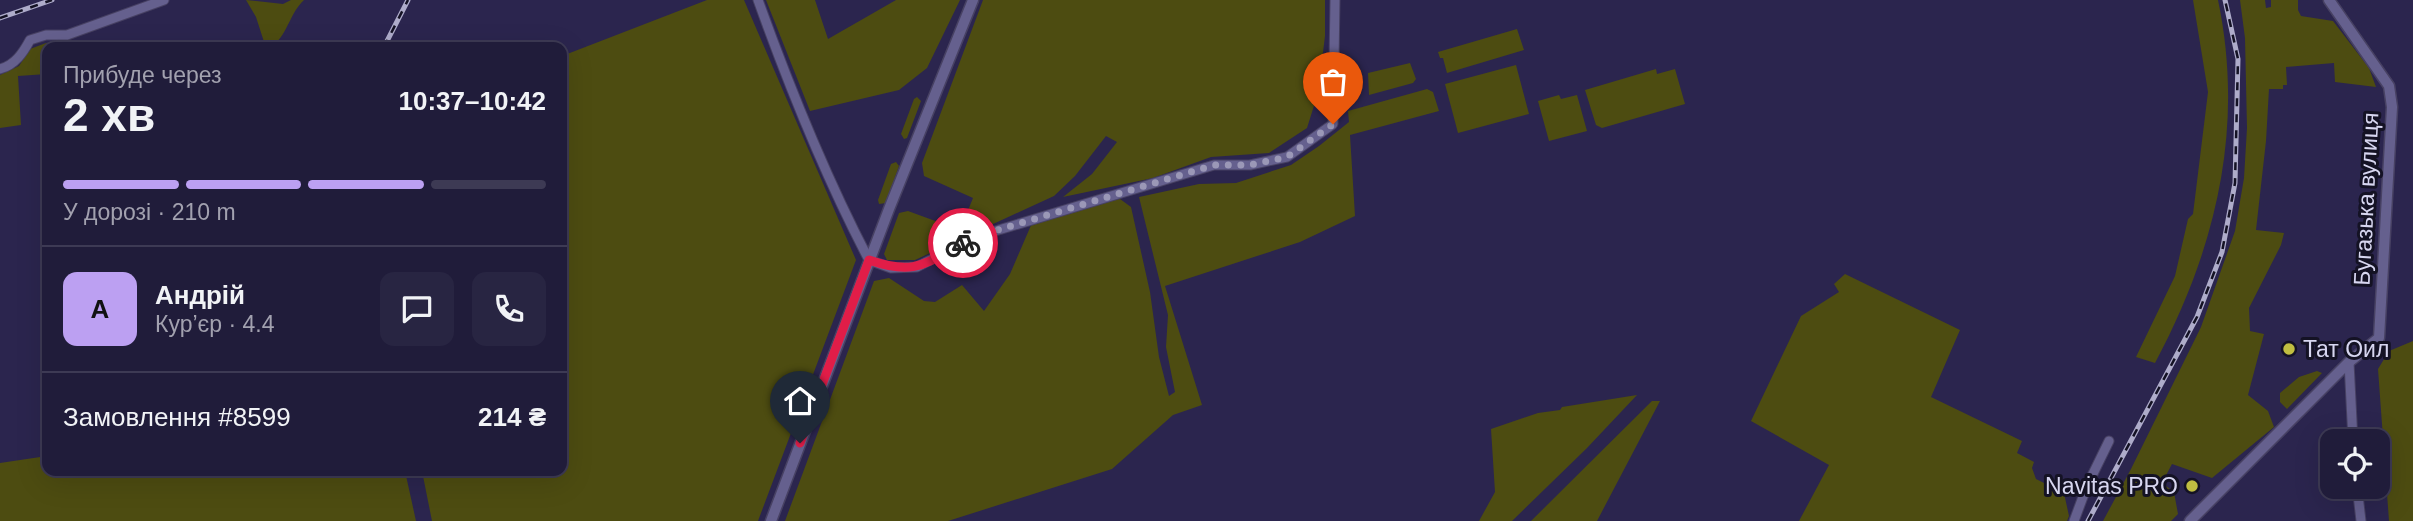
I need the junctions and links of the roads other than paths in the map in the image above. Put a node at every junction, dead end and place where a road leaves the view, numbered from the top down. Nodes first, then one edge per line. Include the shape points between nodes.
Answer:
1 (164, 0) edge
2 (758, 0) edge
3 (974, 0) edge
4 (1335, 0) edge
5 (2329, 0) edge
6 (0, 69) edge
7 (869, 260) junction
8 (2348, 362) junction
9 (2352, 429) edge
10 (2109, 441) dead end
11 (2358, 499) edge
12 (771, 521) edge
13 (2074, 521) edge
14 (2190, 521) edge
15 (2361, 521) edge

1 - 6 street via 67,35 30,40 21,56
2 - 7 street via 790,89
3 - 7 street
4 - 7 street via 1333,124 1287,157 1250,165 1214,165 972,238 917,267 891,268
5 - 8 street, Бугазька вулиця via 2389,86 2392,107 2379,338
7 - 12 street
8 - 9 street
8 - 14 street, Бугазька вулиця
10 - 13 street
11 - 15 street

